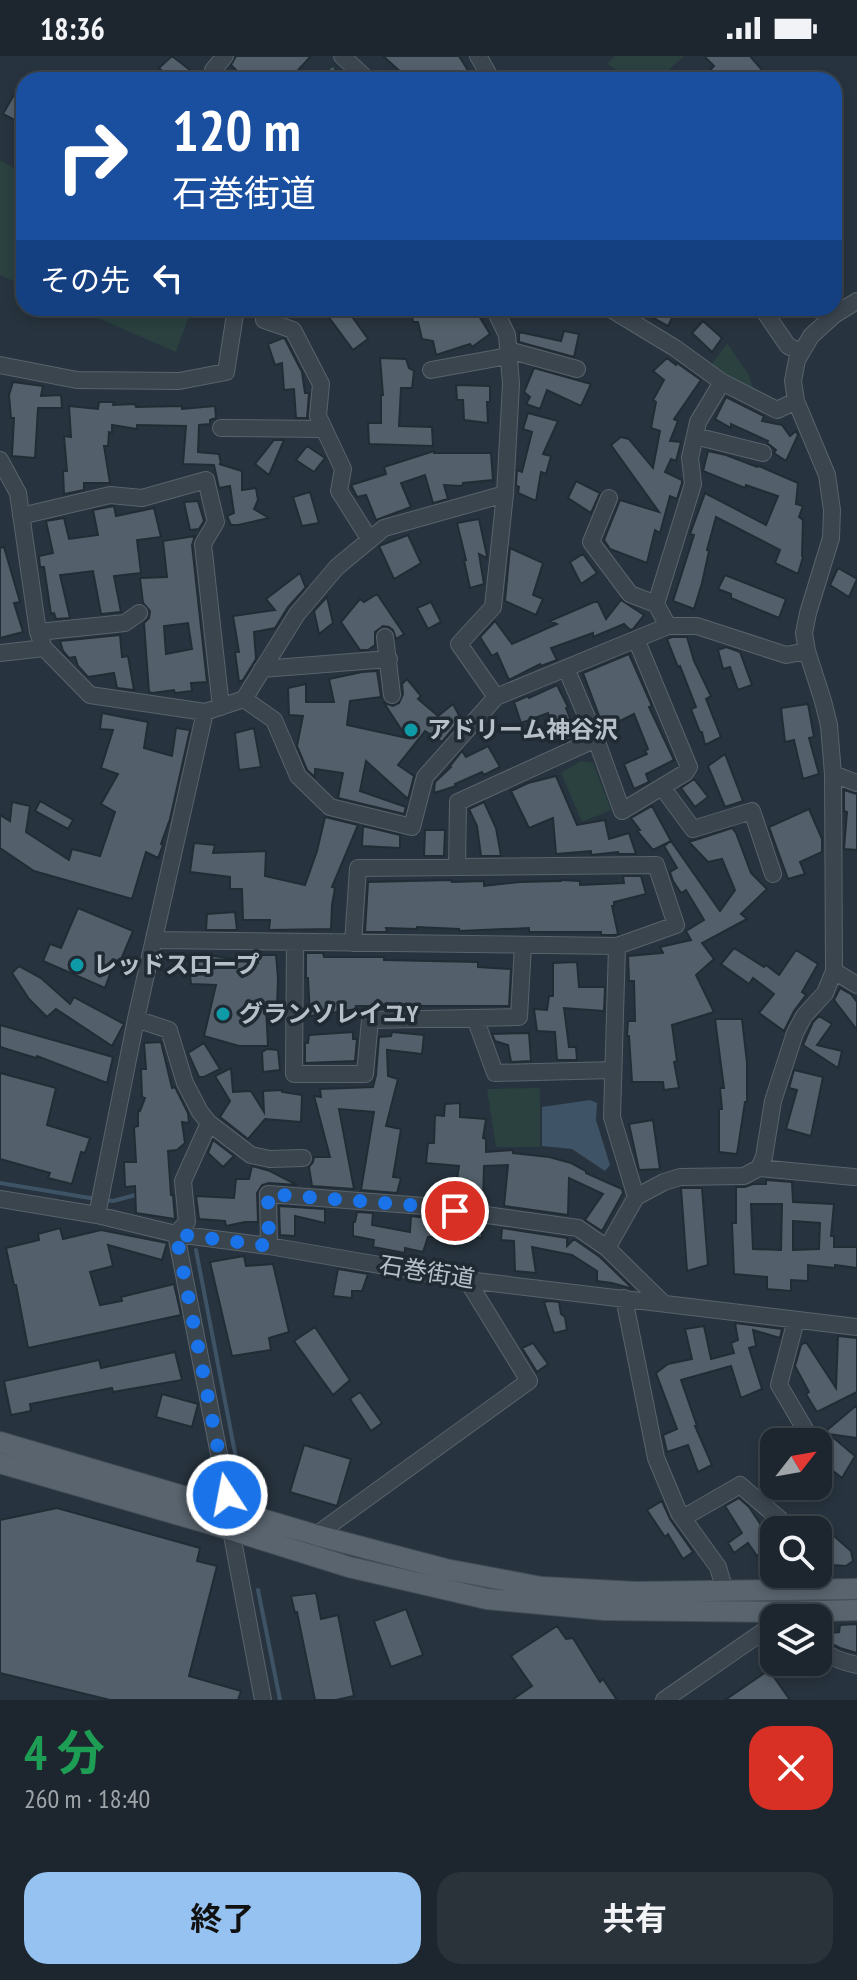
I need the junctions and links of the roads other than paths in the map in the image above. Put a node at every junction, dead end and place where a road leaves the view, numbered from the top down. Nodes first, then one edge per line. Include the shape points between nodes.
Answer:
1 (225, 56) edge
2 (342, 56) edge
3 (215, 72) edge
4 (359, 72) edge
5 (235, 316) edge
6 (265, 316) edge
7 (498, 316) edge
8 (622, 316) edge
9 (767, 316) edge
10 (833, 316) edge
11 (801, 352) junction
12 (508, 353) junction
13 (0, 365) edge
14 (577, 369) dead end
15 (431, 370) dead end
16 (722, 382) junction
17 (796, 401) junction
18 (221, 428) dead end
19 (324, 429) junction
20 (695, 436) junction
21 (763, 453) dead end
22 (0, 460) edge
23 (505, 494) junction
24 (609, 498) dead end
25 (21, 516) junction
26 (370, 540) junction
27 (656, 604) junction
28 (139, 613) dead end
29 (668, 626) junction
30 (385, 637) dead end
31 (636, 639) junction
32 (41, 640) junction
33 (807, 651) junction
34 (0, 653) edge
35 (389, 659) junction
36 (566, 668) junction
37 (262, 669) junction
38 (392, 695) dead end
39 (496, 697) junction
40 (244, 699) junction
41 (213, 710) junction
42 (596, 739) junction
43 (833, 774) junction
44 (857, 783) edge
45 (662, 787) junction
46 (457, 867) junction
47 (773, 874) dead end
48 (154, 940) junction
49 (295, 942) junction
50 (353, 943) junction
51 (523, 945) junction
52 (617, 946) junction
53 (834, 971) junction
54 (857, 985) edge
55 (475, 1018) junction
56 (136, 1019) junction
57 (613, 1070) junction
58 (209, 1123) junction
59 (303, 1158) dead end
60 (759, 1168) junction
61 (854, 1177) dead end
62 (636, 1197) junction
63 (0, 1199) edge
64 (98, 1212) junction
65 (176, 1234) junction
66 (269, 1246) junction
67 (607, 1248) junction
68 (467, 1280) junction
69 (624, 1298) junction
70 (662, 1302) junction
71 (796, 1320) junction
72 (857, 1327) edge
73 (804, 1428) edge
74 (0, 1442) edge
75 (0, 1463) edge
76 (776, 1516) edge
77 (683, 1518) junction
78 (230, 1520) junction
79 (316, 1535) junction
80 (857, 1589) edge
81 (725, 1591) junction
82 (857, 1610) edge
83 (832, 1613) edge
84 (760, 1617) edge
85 (760, 1635) edge
86 (832, 1656) edge
87 (857, 1665) edge
88 (263, 1700) edge
89 (664, 1700) edge

1 - 3 street
2 - 4 street
5 - 13 street via 226,372 179,381 77,380
6 - 19 street via 264,320 293,330 321,384 318,416
7 - 12 street
8 - 16 street
9 - 11 street via 788,346
10 - 11 street
11 - 17 street via 793,381
12 - 14 street
12 - 15 street
12 - 23 street
16 - 17 street via 777,410
16 - 20 street
17 - 33 street via 827,475 832,510 831,538 804,633
18 - 19 street
19 - 26 street via 343,469 339,491
20 - 21 street
20 - 27 street via 690,458 693,484
22 - 25 street via 18,493
23 - 26 street via 384,528
23 - 39 street via 493,607 459,644
24 - 27 street via 591,542 630,594
25 - 32 street
25 - 41 street via 110,495 142,498 206,480 216,522 203,544
26 - 37 street via 337,567 297,614
27 - 29 street
28 - 32 street via 125,623
29 - 31 street
29 - 33 street via 697,626 786,655
30 - 35 street
31 - 36 street
31 - 45 street via 689,767
32 - 34 street
32 - 41 street via 90,695
33 - 43 street via 829,725
35 - 37 street
35 - 38 street
36 - 39 street
36 - 42 street
37 - 40 street
39 - 40 street via 425,777 412,827 330,807 298,776 274,720
40 - 41 street
41 - 48 street
42 - 45 street via 622,811
42 - 46 street via 458,802
43 - 44 street
43 - 53 street
45 - 47 street via 693,829 752,811
46 - 50 street via 358,868
46 - 52 street via 656,865 676,925
48 - 49 street
48 - 56 street
49 - 50 street
49 - 55 street via 294,1074 365,1074 370,1020
50 - 51 street
51 - 52 street
51 - 55 street via 519,1017
52 - 57 street
53 - 54 street
53 - 60 street via 825,993 795,1033
55 - 57 street via 495,1073
56 - 58 street via 169,1030 185,1083
56 - 64 street
57 - 62 street via 612,1117
58 - 59 street via 251,1155
58 - 65 street via 183,1181 187,1222
60 - 61 street
60 - 62 street via 744,1176 680,1177
62 - 67 street
63 - 64 street, 石巻街道
64 - 65 street, 石巻街道
65 - 66 street, 石巻街道
65 - 78 street
66 - 67 street via 268,1194 424,1206 578,1228
66 - 68 street, 石巻街道
67 - 70 street
68 - 69 street, 石巻街道
68 - 79 street via 529,1381
69 - 70 street, 石巻街道
69 - 77 street via 656,1458
70 - 71 street, 石巻街道
71 - 72 street, 石巻街道
71 - 73 street via 779,1385
74 - 78 main road
75 - 78 main road
76 - 77 street via 740,1485
77 - 81 street via 718,1567
78 - 79 main road
78 - 84 main road via 349,1567 487,1599
78 - 88 street
79 - 81 main road via 445,1569 541,1587
80 - 81 main road
82 - 83 main road
85 - 89 street
86 - 87 street

